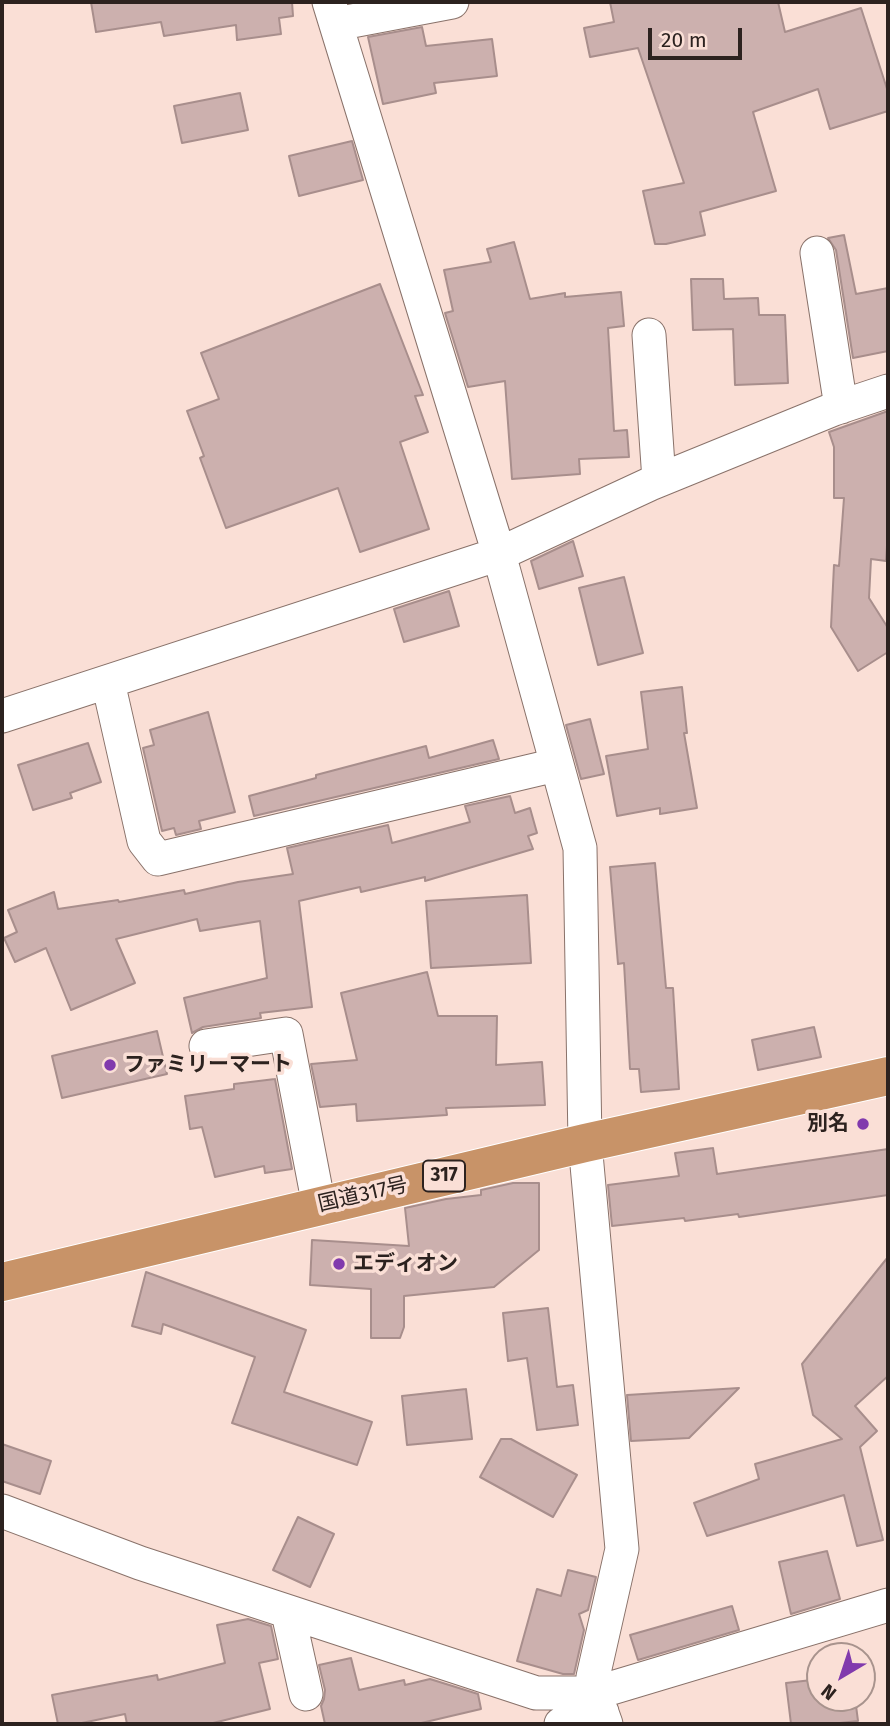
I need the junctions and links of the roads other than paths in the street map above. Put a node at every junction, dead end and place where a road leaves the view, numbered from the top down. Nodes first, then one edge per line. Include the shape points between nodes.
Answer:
1 (452, 2) edge
2 (332, 13) edge
3 (817, 253) dead end
4 (649, 335) dead end
5 (888, 391) edge
6 (841, 407) junction
7 (659, 480) junction
8 (499, 554) junction
9 (108, 682) junction
10 (2, 716) edge
11 (556, 765) junction
12 (206, 1046) dead end
13 (888, 1076) edge
14 (585, 1143) junction
15 (319, 1206) junction
16 (2, 1282) edge
17 (2, 1511) edge
18 (888, 1605) edge
19 (288, 1612) junction
20 (306, 1693) dead end
21 (601, 1710) edge
22 (561, 1724) edge

1 - 2 street
2 - 8 street
3 - 6 street
4 - 7 street
5 - 6 street
6 - 7 street
7 - 8 street
8 - 9 street
8 - 11 street
9 - 10 street
9 - 11 street via 144,841 158,859
11 - 14 street via 580,848
12 - 15 street via 286,1034
13 - 14 highway, 国道317号 / 317
14 - 15 highway, 国道317号 / 317
14 - 21 street via 622,1549 593,1677
15 - 16 highway, 国道317号 / 317
17 - 19 street
18 - 21 street
19 - 20 street
19 - 21 street
21 - 22 street

